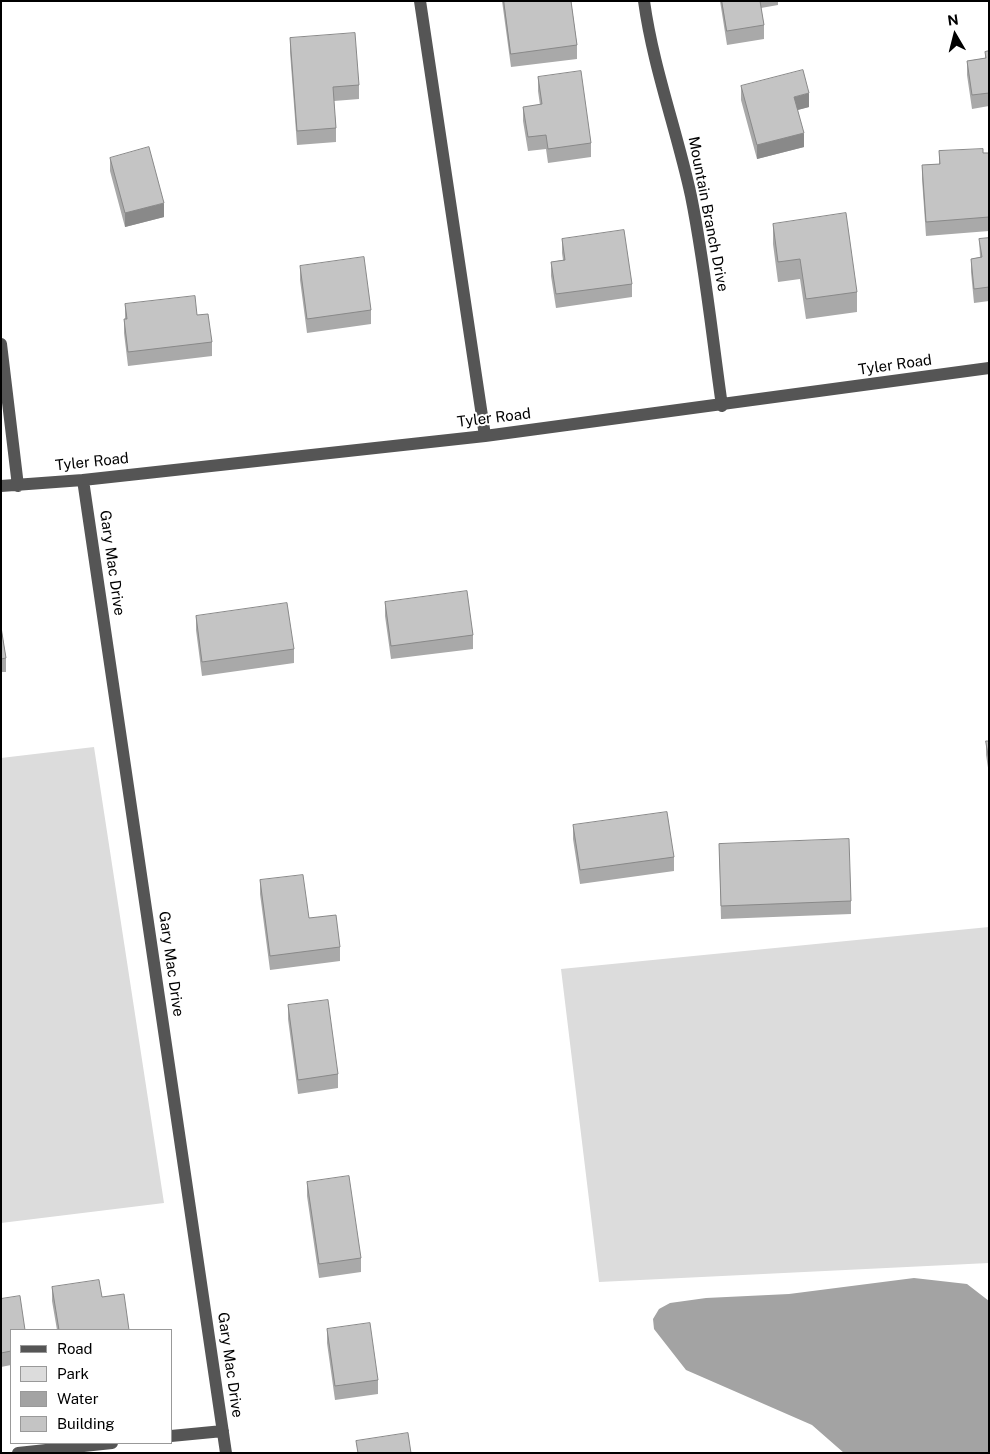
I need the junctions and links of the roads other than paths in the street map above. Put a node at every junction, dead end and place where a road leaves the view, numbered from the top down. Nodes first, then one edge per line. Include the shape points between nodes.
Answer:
1 (420, 1) edge
2 (644, 1) edge
3 (1, 344) edge
4 (989, 368) edge
5 (722, 406) junction
6 (485, 436) junction
7 (83, 480) junction
8 (1, 486) edge
9 (18, 486) junction
10 (223, 1431) junction
11 (172, 1436) edge
12 (103, 1444) edge
13 (18, 1453) edge
14 (226, 1453) edge

1 - 6 street
2 - 5 street, Mountain Branch Drive via 658,71 691,197
3 - 9 street
4 - 5 street, Tyler Road
5 - 6 street, Tyler Road
6 - 7 street, Tyler Road
7 - 9 street, Tyler Road
7 - 10 street, Gary Mac Drive
8 - 9 street, Tyler Road
10 - 11 street
10 - 14 street, Gary Mac Drive
12 - 13 street

